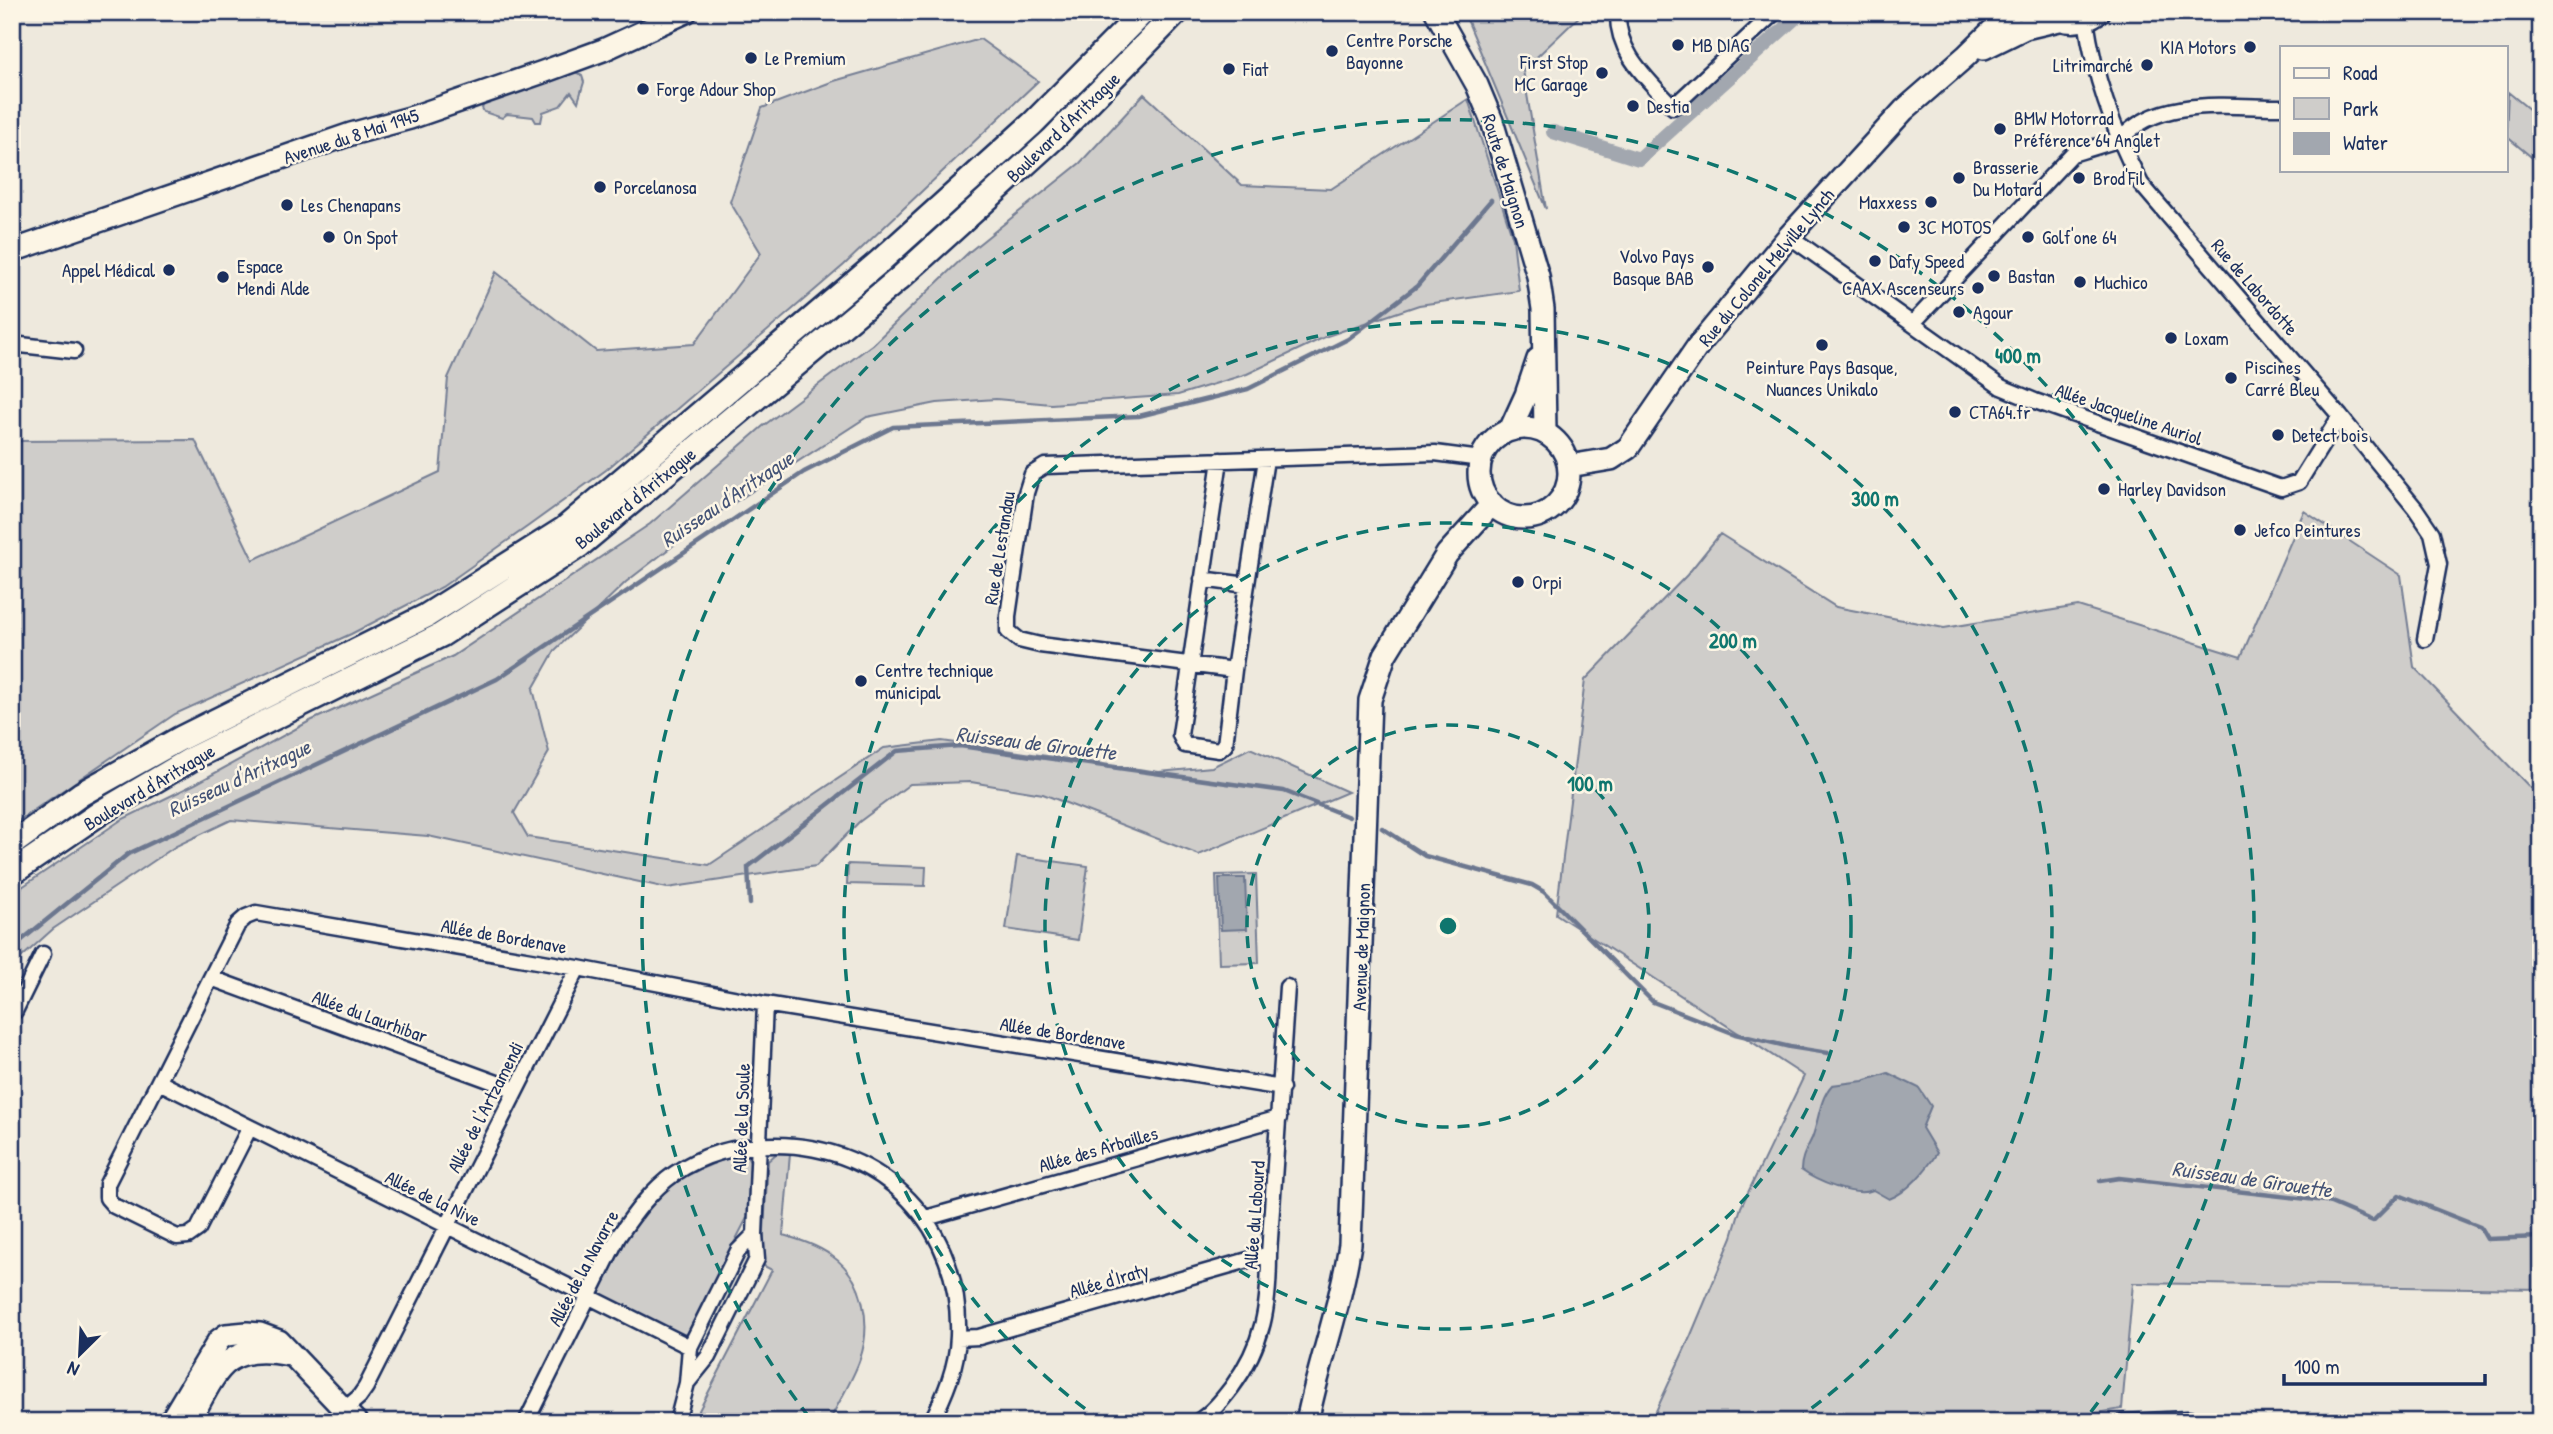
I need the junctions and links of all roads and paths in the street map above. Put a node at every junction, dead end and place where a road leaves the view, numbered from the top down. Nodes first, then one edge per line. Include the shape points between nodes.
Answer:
1 (686, 12) edge
2 (1143, 12) edge
3 (1177, 12) edge
4 (1436, 12) edge
5 (1618, 12) edge
6 (1775, 12) edge
7 (2011, 12) edge
8 (2053, 16) edge
9 (2092, 16) edge
10 (1966, 56) junction
11 (2280, 107) edge
12 (2121, 139) junction
13 (1789, 236) junction
14 (12, 251) edge
15 (1913, 323) junction
16 (1543, 340) junction
17 (12, 344) edge
18 (74, 351) dead end
19 (2340, 416) junction
20 (1510, 430) junction
21 (1545, 432) junction
22 (1266, 459) junction
23 (1481, 459) junction
24 (1220, 460) junction
25 (1569, 466) junction
26 (1492, 504) junction
27 (1202, 579) junction
28 (1247, 585) junction
29 (2425, 639) dead end
30 (1190, 664) junction
31 (1234, 670) junction
32 (12, 844) edge
33 (12, 873) edge
34 (43, 954) dead end
35 (578, 968) junction
36 (211, 978) junction
37 (1287, 987) dead end
38 (765, 1004) junction
39 (12, 1012) edge
40 (159, 1082) junction
41 (1282, 1088) junction
42 (516, 1090) junction
43 (1279, 1118) junction
44 (249, 1129) junction
45 (760, 1145) junction
46 (926, 1218) junction
47 (447, 1227) junction
48 (755, 1234) junction
49 (1269, 1254) junction
50 (588, 1297) junction
51 (958, 1338) junction
52 (690, 1347) junction
53 (292, 1356) junction
54 (687, 1383) junction
55 (350, 1416) edge
56 (170, 1422) edge
57 (189, 1422) edge
58 (526, 1422) edge
59 (677, 1422) edge
60 (931, 1422) edge
61 (1197, 1422) edge
62 (1307, 1422) edge
63 (2124, 1422) edge
64 (2209, 1422) edge

1 - 14 street, Avenue du 8 Mai 1945 via 543,72
2 - 32 main road, Boulevard d'Aritxague via 1032,124 879,262 564,529 426,616 181,738 80,794
3 - 33 main road, Boulevard d'Aritxague via 1054,139 901,277 580,545 441,635 195,757 100,813
4 - 16 street, Route de Maignon via 1492,121 1538,275
5 - 6 street via 1617,24 1630,60 1673,107
7 - 10 street, Rue du Colonel Melville Lynch
8 - 9 street, Rue du Colonel Melville Lynch via 2073,23
8 - 10 street, Rue du Colonel Melville Lynch
9 - 12 street, Rue de Labordotte via 2096,70
10 - 13 street, Rue du Colonel Melville Lynch via 1904,110
11 - 12 street via 2179,108 2132,126
12 - 15 street via 2072,154
12 - 19 street, Rue de Labordotte via 2141,184
13 - 15 street, Allée Jacqueline Auriol
13 - 25 street, Rue du Colonel Melville Lynch via 1698,346 1628,447 1611,459
15 - 19 street, Allée Jacqueline Auriol via 2001,387 2281,488 2299,482
16 - 20 street, Route de Maignon
16 - 21 street, Route de Maignon
17 - 18 street
19 - 29 street, Rue de Labordotte via 2432,533 2439,564
20 - 21 street
20 - 23 street via 1497,437
21 - 25 street via 1561,446
22 - 23 street, Rue de Lestandau via 1435,453
22 - 24 street, Rue de Lestandau
22 - 28 street
23 - 26 street via 1480,483
24 - 27 street
24 - 30 street, Rue de Lestandau via 1045,466 1032,474 1026,493 1008,632 1019,640
25 - 26 street via 1564,495 1543,514 1514,517
26 - 62 street, Avenue de Maignon via 1440,565 1385,655 1370,700 1350,1244
27 - 28 street
27 - 30 street
28 - 31 street
30 - 31 street, Rue de Lestandau
30 - 31 street via 1180,736 1185,745 1219,750 1225,745
34 - 39 street
35 - 36 street, Allée de Bordenave via 256,913 238,924
35 - 38 street, Allée de Bordenave
35 - 42 street, Allée de l'Artzamendi
36 - 40 street, Allée de Bordenave
36 - 42 street, Allée du Laurhibar
37 - 41 street, Allée du Labourd
38 - 41 street, Allée de Bordenave
38 - 45 street, Allée de la Soule
40 - 44 street, Allée de la Nive
40 - 44 street, Allée de Bordenave via 107,1184 107,1198 114,1206 177,1237 188,1236 198,1229
41 - 43 street, Allée du Labourd
42 - 47 street, Allée de l'Artzamendi
43 - 46 street, Allée des Arbailles
43 - 49 street, Allée du Labourd
44 - 47 street, Allée de la Nive
45 - 46 street, Allée de la Navarre via 800,1145 853,1159 886,1179
45 - 48 street, Allée de la Soule
45 - 50 street, Allée de la Navarre via 723,1151 674,1174 635,1211
46 - 51 street, Allée de la Navarre via 955,1287
47 - 50 street, Allée de la Nive
47 - 55 street, Allée de l'Artzamendi
48 - 52 street, Allée de la Soule via 738,1251
48 - 54 street, Allée de la Soule via 757,1259 708,1357
49 - 51 street, Allée d'Iraty via 979,1337
49 - 61 street, Allée du Labourd via 1269,1295 1248,1365 1224,1398
50 - 52 street, Allée de la Nive
50 - 58 street, Allée de la Navarre
51 - 60 street, Allée de la Navarre via 953,1372
52 - 54 street, Allée de la Soule
53 - 55 street
53 - 56 street via 279,1341 260,1334 226,1335 212,1348
53 - 57 street via 268,1350 232,1359 213,1379
54 - 59 street, Allée de la Soule
63 - 64 street

